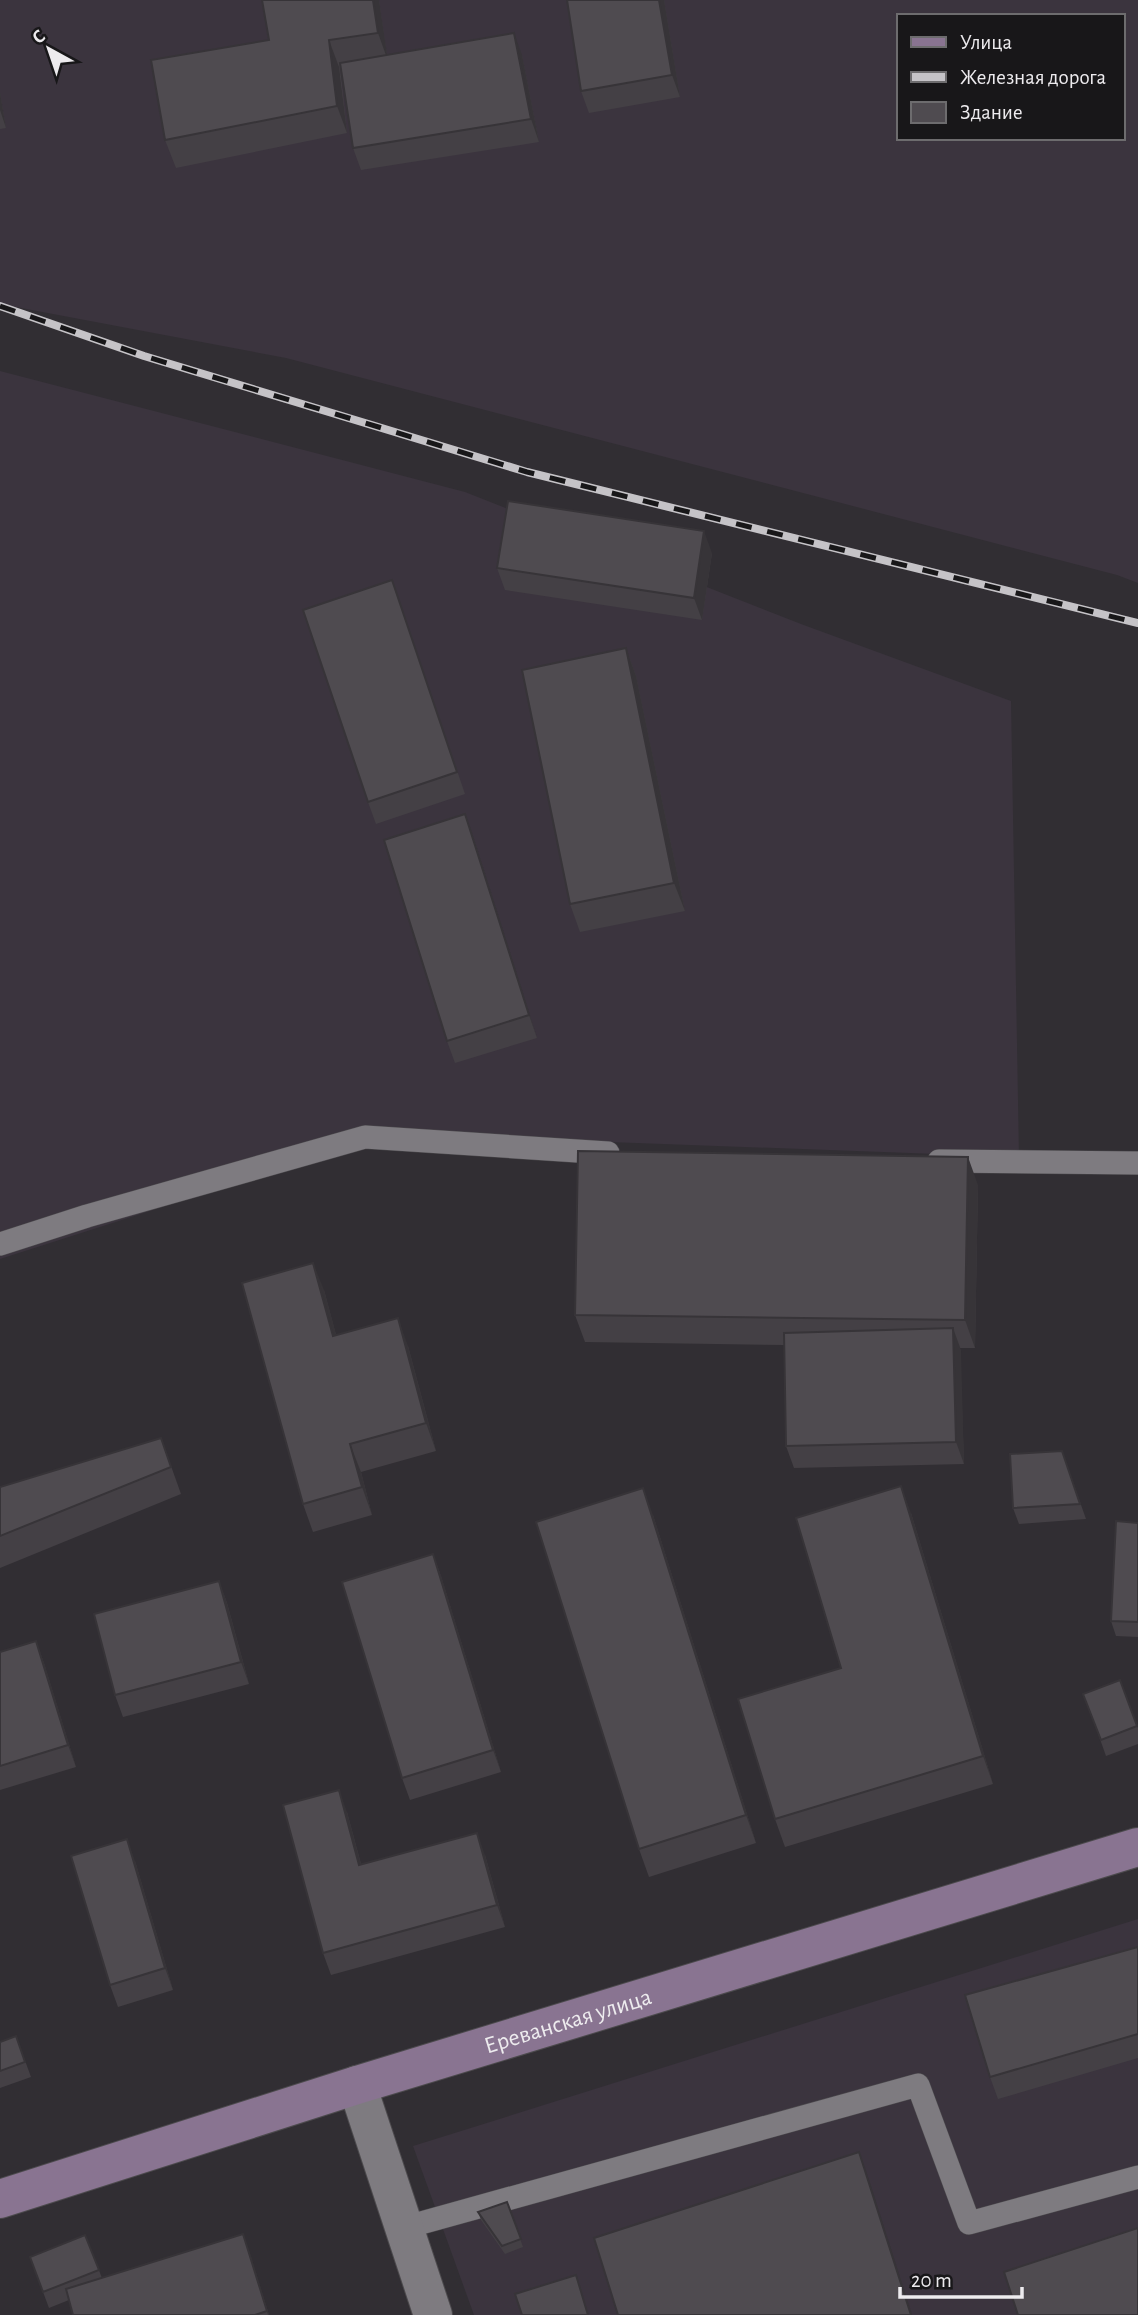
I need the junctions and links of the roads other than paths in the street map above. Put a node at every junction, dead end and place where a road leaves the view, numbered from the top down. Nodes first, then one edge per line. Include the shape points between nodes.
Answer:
1 (633, 1155) edge
2 (919, 1161) edge
3 (1138, 1163) edge
4 (0, 1244) edge
5 (1138, 1847) edge
6 (357, 2085) junction
7 (1138, 2177) edge
8 (0, 2199) edge
9 (403, 2228) junction
10 (433, 2315) edge

1 - 4 lane via 365,1138
2 - 3 lane
5 - 6 main road, Ереванская улица
6 - 8 main road, Ереванская улица
6 - 9 street
7 - 9 lane via 969,2223 918,2085
9 - 10 street

